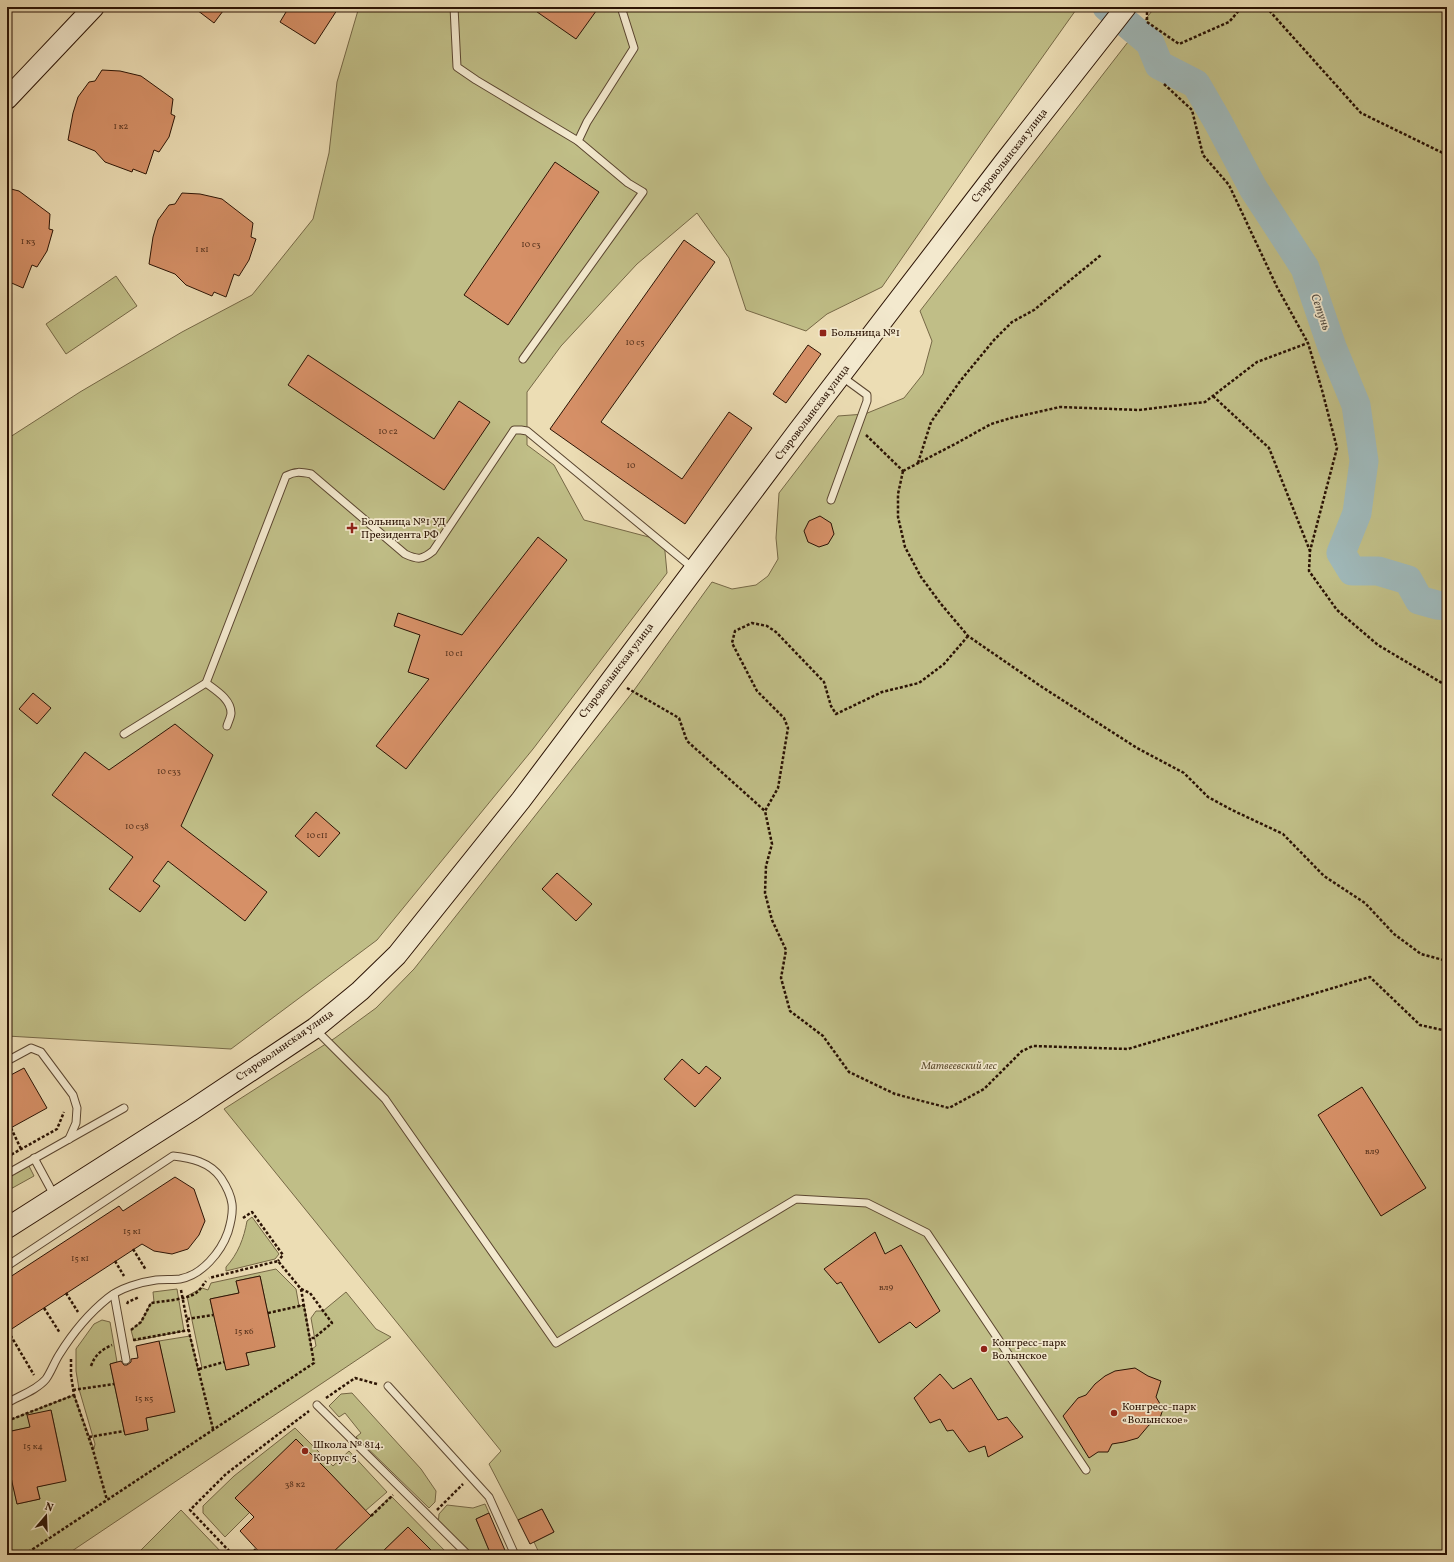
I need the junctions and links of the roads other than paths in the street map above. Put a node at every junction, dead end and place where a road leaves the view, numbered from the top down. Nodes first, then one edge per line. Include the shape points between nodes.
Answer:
1 (94, 7) edge
2 (454, 7) edge
3 (621, 7) edge
4 (1126, 7) edge
5 (7, 100) edge
6 (578, 141) junction
7 (523, 358) dead end
8 (841, 376) junction
9 (831, 500) dead end
10 (694, 569) junction
11 (206, 683) junction
12 (227, 726) dead end
13 (124, 734) dead end
14 (315, 1028) junction
15 (7, 1061) edge
16 (124, 1108) dead end
17 (69, 1139) junction
18 (34, 1158) junction
19 (7, 1174) edge
20 (56, 1197) junction
21 (7, 1228) edge
22 (7, 1266) edge
23 (114, 1294) junction
24 (126, 1360) dead end
25 (388, 1386) road end
26 (7, 1402) edge
27 (317, 1404) road end
28 (1086, 1470) dead end
29 (468, 1555) edge
30 (515, 1555) edge

1 - 5 street
2 - 6 lane via 457,67
3 - 6 lane via 634,48
4 - 8 street, Староволынская улица
6 - 7 lane via 628,183 643,192
8 - 9 lane via 867,395 867,401
8 - 10 street, Староволынская улица
10 - 11 lane via 527,431 514,430 433,552 424,558 405,554 311,474 298,471 286,476
10 - 14 street, Староволынская улица via 521,800 396,955 360,991
11 - 12 lane via 224,697 228,704 231,713
11 - 13 lane
14 - 20 street, Староволынская улица
14 - 28 lane via 386,1099 556,1343 796,1200 867,1203 927,1233
15 - 17 lane via 31,1048 41,1052 75,1101 76,1122
16 - 17 lane
17 - 18 lane
18 - 19 lane
18 - 20 lane
20 - 21 street, Староволынская улица
22 - 23 lane via 173,1156 203,1163 217,1173 230,1192 233,1208 224,1243 214,1258 182,1279 155,1280
23 - 24 lane
23 - 26 lane via 89,1316 72,1336 45,1379
25 - 30 lane via 489,1497
27 - 29 lane

